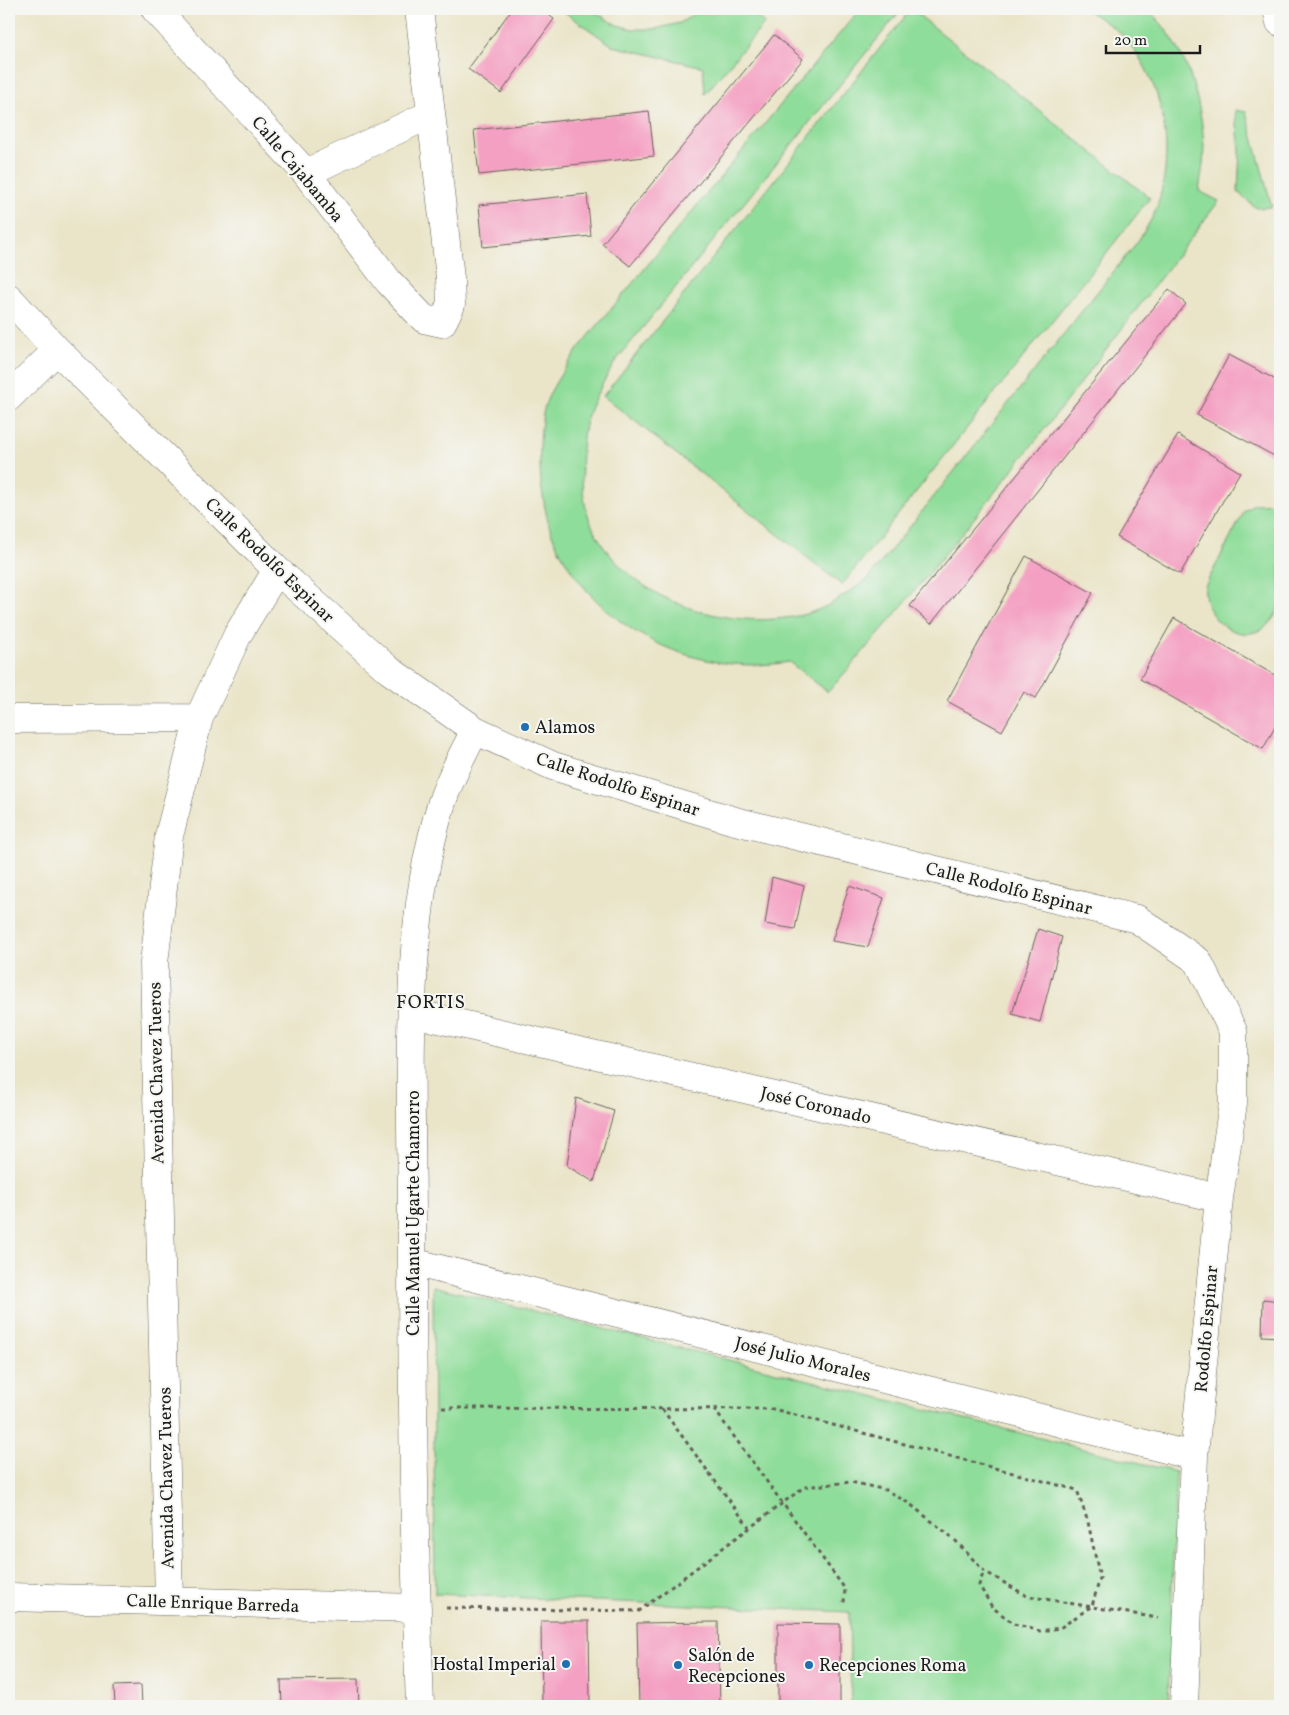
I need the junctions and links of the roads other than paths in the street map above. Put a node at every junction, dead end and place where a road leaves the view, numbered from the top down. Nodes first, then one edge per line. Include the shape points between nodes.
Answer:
1 (155, 9) edge
2 (419, 9) edge
3 (431, 114) junction
4 (306, 173) junction
5 (9, 298) edge
6 (57, 350) junction
7 (9, 397) edge
8 (278, 570) junction
9 (9, 718) edge
10 (199, 718) junction
11 (475, 730) junction
12 (1198, 961) joint
13 (413, 1013) junction
14 (1219, 1198) junction
15 (412, 1262) junction
16 (1194, 1456) junction
17 (9, 1597) edge
18 (168, 1601) junction
19 (417, 1608) junction
20 (420, 1706) edge
21 (1184, 1706) edge

1 - 4 street, Calle Cajabamba
2 - 3 street
3 - 4 street
3 - 4 street, Calle Cajabamba via 450,278 450,305 442,323 424,319 389,282
5 - 6 street, Calle Rodolfo Espinar
6 - 7 street
6 - 8 street, Calle Rodolfo Espinar
8 - 10 street, Avenida Chavez Tueros via 238,634
8 - 11 street, Calle Rodolfo Espinar via 388,670
9 - 10 street
10 - 18 street, Avenida Chavez Tueros via 169,836 154,963
11 - 12 street, Calle Rodolfo Espinar via 553,766 735,821 1137,919
11 - 13 street, Calle Manuel Ugarte Chamorro via 442,801 420,896
12 - 14 street, Rodolfo Espinar via 1234,1031 1233,1103
13 - 14 street, José Coronado
13 - 15 street, Calle Manuel Ugarte Chamorro
14 - 16 street, Rodolfo Espinar
15 - 16 street, José Julio Morales
15 - 19 street, Calle Manuel Ugarte Chamorro
16 - 21 street, Rodolfo Espinar
17 - 18 street, Calle Enrique Barreda
18 - 19 street, Calle Enrique Barreda
19 - 20 street, Calle Manuel Ugarte Chamorro

